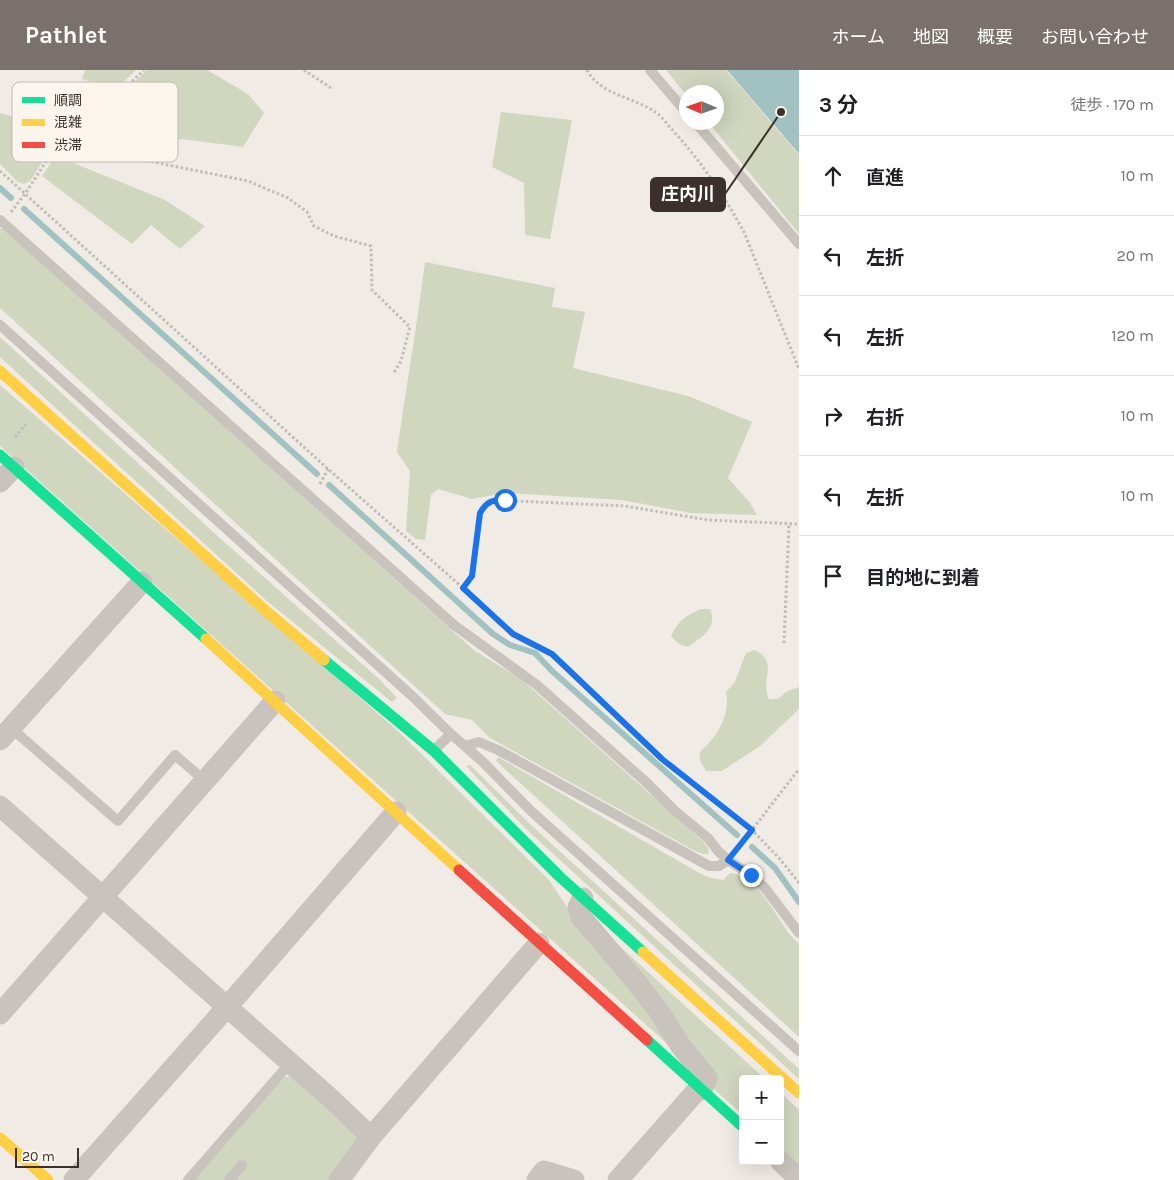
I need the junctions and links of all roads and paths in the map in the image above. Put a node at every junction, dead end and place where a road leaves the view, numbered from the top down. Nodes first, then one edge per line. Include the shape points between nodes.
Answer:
1 (144, 70) edge
2 (304, 70) edge
3 (587, 70) edge
4 (650, 70) edge
5 (132, 82) edge
6 (331, 88) dead end
7 (679, 104) edge
8 (702, 130) edge
9 (46, 162) edge
10 (153, 162) edge
11 (0, 172) edge
12 (25, 194) junction
13 (2, 221) edge
14 (799, 244) edge
15 (0, 325) edge
16 (799, 369) edge
17 (0, 371) edge
18 (393, 374) dead end
19 (5, 468) edge
20 (790, 524) junction
21 (799, 524) edge
22 (142, 582) junction
23 (463, 588) junction
24 (784, 643) dead end
25 (275, 701) junction
26 (5, 734) edge
27 (451, 734) junction
28 (465, 746) junction
29 (434, 751) junction
30 (799, 770) edge
31 (205, 781) junction
32 (0, 806) edge
33 (396, 812) junction
34 (752, 830) junction
35 (728, 860) junction
36 (799, 883) edge
37 (103, 897) junction
38 (583, 898) junction
39 (799, 934) edge
40 (539, 943) junction
41 (227, 1007) junction
42 (0, 1014) edge
43 (799, 1051) edge
44 (290, 1063) junction
45 (701, 1089) junction
46 (799, 1092) edge
47 (739, 1123) edge
48 (371, 1137) junction
49 (0, 1138) edge
50 (242, 1165) dead end
51 (784, 1165) edge
52 (799, 1178) edge
53 (48, 1180) edge
54 (74, 1180) edge
55 (188, 1180) edge
56 (229, 1180) edge
57 (339, 1180) edge
58 (537, 1180) edge
59 (574, 1180) edge
60 (618, 1180) edge

1 - 5 path
2 - 6 path
3 - 16 path via 617,96 658,114 692,153 744,232
4 - 7 lane
8 - 14 lane
9 - 12 path
10 - 18 path via 248,181 288,198 307,212 314,226 334,236 370,246 372,290 410,327
11 - 12 path
12 - 13 path
12 - 23 path
13 - 35 lane via 454,625 537,686 708,838
15 - 27 lane
17 - 29 street via 266,611
19 - 22 street
20 - 21 path
20 - 23 path via 708,520 625,506 494,500 480,513 472,576
20 - 24 path
22 - 25 street
22 - 26 street
23 - 34 path via 513,634 552,654 662,759
25 - 31 street
25 - 33 street
26 - 31 lane via 118,821 175,755
27 - 28 lane
27 - 29 lane
28 - 35 lane via 479,742 498,750 709,866 719,866
28 - 43 lane via 531,811
29 - 38 street
30 - 34 path
31 - 37 street
32 - 37 street
33 - 40 street
33 - 41 street
34 - 35 path
34 - 36 path
35 - 39 lane via 765,888
37 - 41 street
37 - 42 street
38 - 45 street via 578,907 581,917 638,984 707,1078
38 - 46 street
40 - 45 street
40 - 48 street
41 - 44 street
41 - 54 street
44 - 48 street
44 - 55 lane
45 - 47 street
45 - 60 street
48 - 57 street
49 - 53 street
50 - 56 lane
51 - 52 street
58 - 59 street via 544,1171

